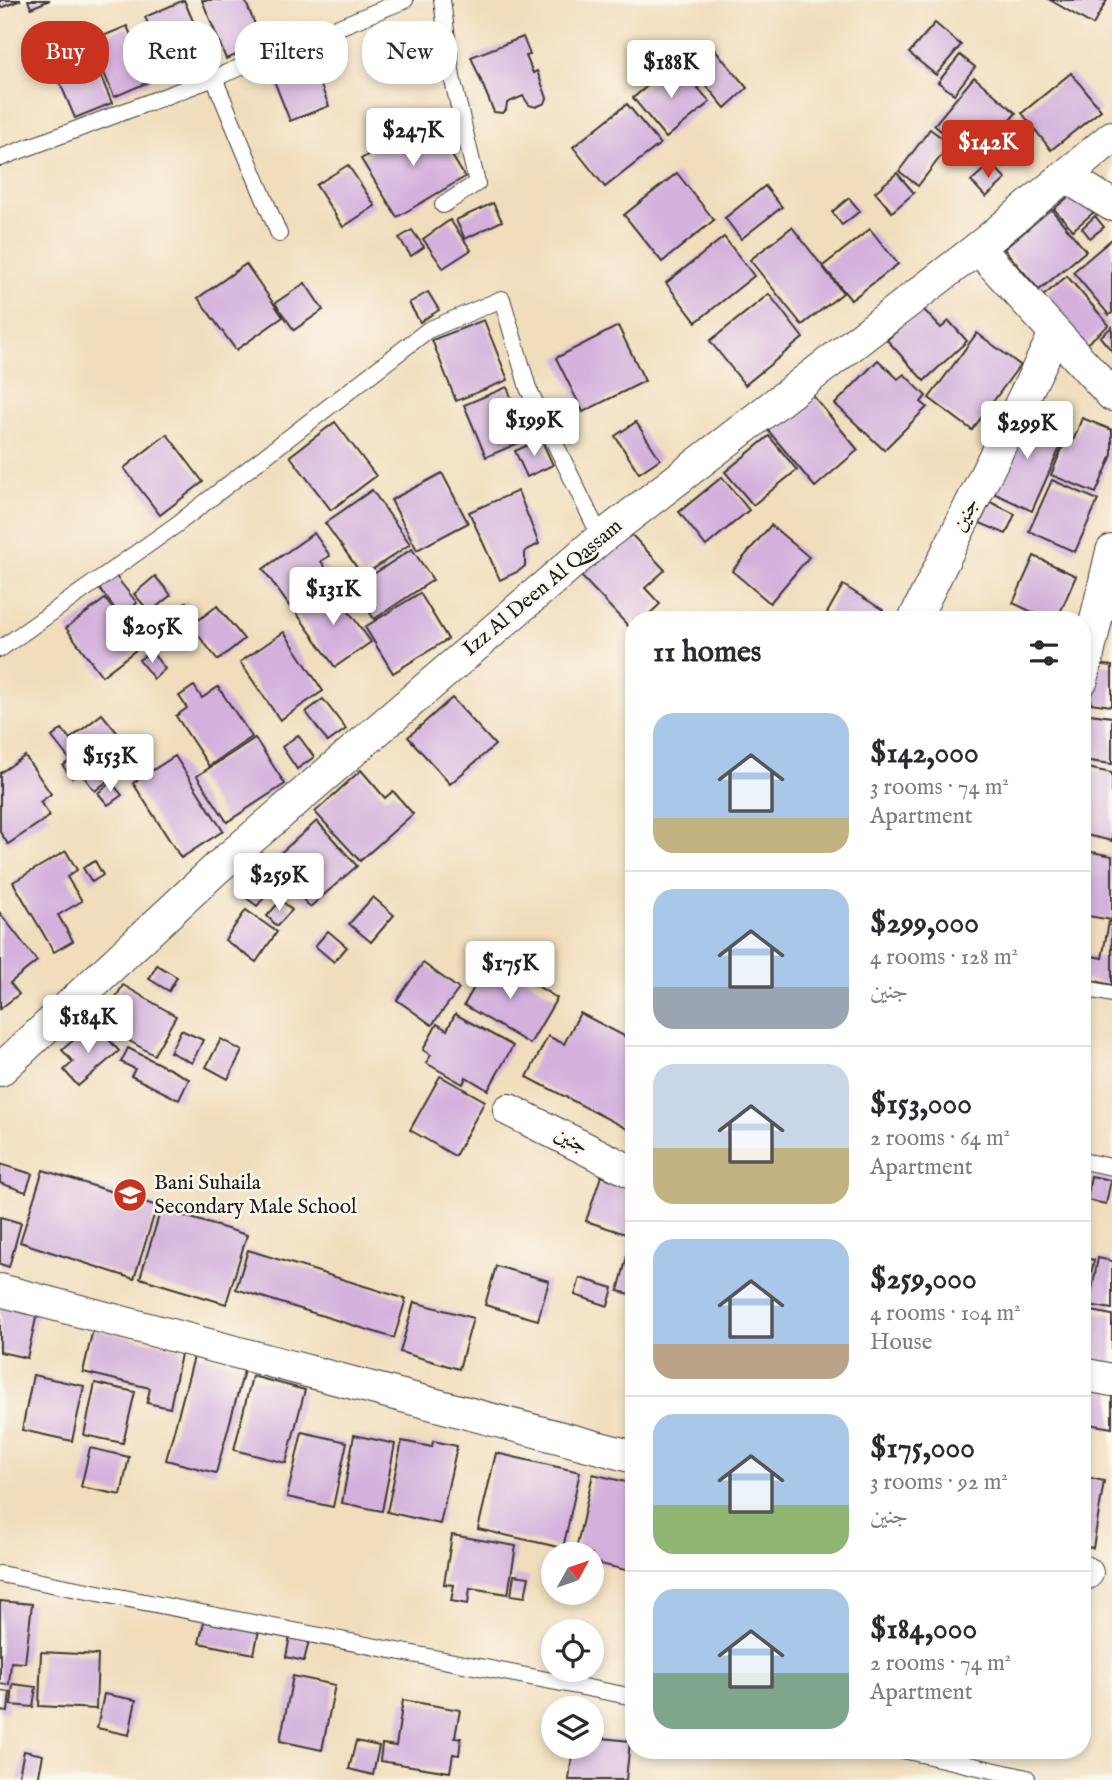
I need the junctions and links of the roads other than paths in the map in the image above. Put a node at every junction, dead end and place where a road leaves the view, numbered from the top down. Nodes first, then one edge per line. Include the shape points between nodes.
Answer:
1 (405, 0) edge
2 (442, 0) edge
3 (221, 75) edge
4 (198, 84) edge
5 (216, 84) edge
6 (1112, 137) edge
7 (0, 158) edge
8 (1065, 176) junction
9 (443, 205) dead end
10 (1112, 205) edge
11 (279, 234) dead end
12 (978, 248) junction
13 (1055, 334) junction
14 (1112, 395) edge
15 (601, 538) junction
16 (1112, 551) edge
17 (918, 611) edge
18 (1091, 641) edge
19 (0, 649) edge
20 (1091, 990) edge
21 (1112, 994) edge
22 (0, 1070) edge
23 (509, 1110) dead end
24 (1091, 1163) edge
25 (1112, 1167) edge
26 (625, 1168) edge
27 (0, 1290) edge
28 (1091, 1376) edge
29 (1112, 1380) edge
30 (625, 1455) edge
31 (0, 1574) edge
32 (625, 1695) edge
33 (943, 1759) edge
34 (1027, 1778) dead end

1 - 3 lane
2 - 9 lane via 452,77 477,183
4 - 7 lane
5 - 11 lane
6 - 8 street, Izz Al Deen Al Qassam
8 - 10 street
8 - 12 street, Izz Al Deen Al Qassam
12 - 13 street
12 - 15 street, Izz Al Deen Al Qassam
13 - 14 street
13 - 17 street, جنين
15 - 19 lane via 528,388 502,299 428,330 176,525
15 - 22 street, Izz Al Deen Al Qassam via 217,868
16 - 18 street
20 - 21 lane
23 - 26 street, جنين
24 - 25 lane
27 - 30 street
28 - 29 street
31 - 32 lane
33 - 34 lane

